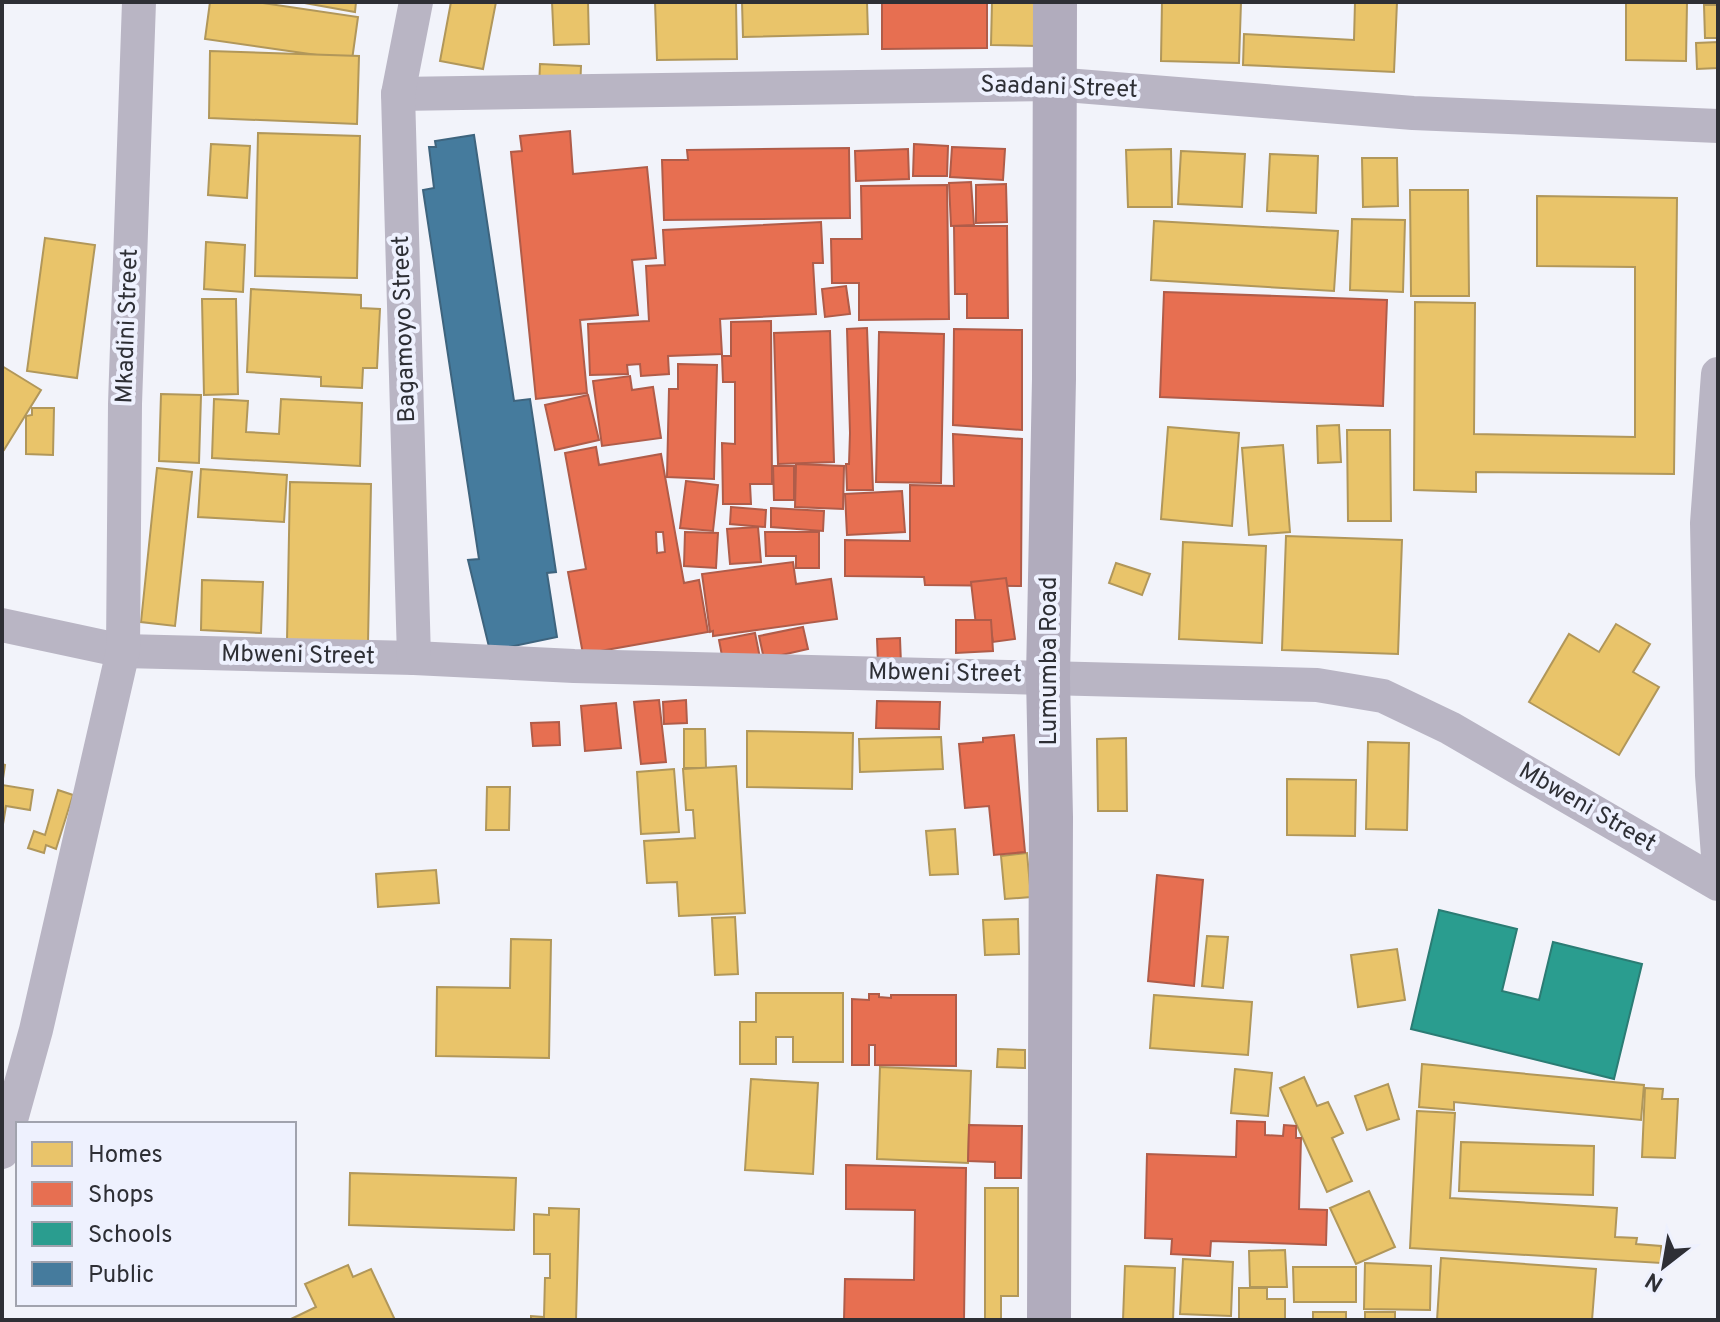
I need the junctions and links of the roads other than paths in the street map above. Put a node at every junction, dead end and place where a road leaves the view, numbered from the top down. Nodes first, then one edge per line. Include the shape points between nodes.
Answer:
1 (139, 2) edge
2 (416, 2) edge
3 (1055, 2) edge
4 (1053, 84) junction
5 (398, 94) junction
6 (1718, 126) edge
7 (1718, 374) edge
8 (2, 625) edge
9 (123, 651) junction
10 (414, 658) junction
11 (1048, 677) junction
12 (1718, 856) edge
13 (1718, 884) edge
14 (2, 1152) edge
15 (1049, 1320) edge

1 - 9 street, Mkadini Street via 125,404
2 - 5 street, Bagamoyo Street
3 - 4 main road, Lumumba Road
4 - 5 street, Saadani Street
4 - 6 street, Saadani Street via 1413,113
4 - 11 main road, Lumumba Road
5 - 10 street, Bagamoyo Street
7 - 12 street via 1707,523
8 - 9 street, Mbweni Street
9 - 10 street, Mbweni Street
9 - 14 street via 36,1030
10 - 11 street, Mbweni Street
11 - 13 street, Mbweni Street via 1317,685 1383,696 1450,728
11 - 15 main road, Lumumba Road

